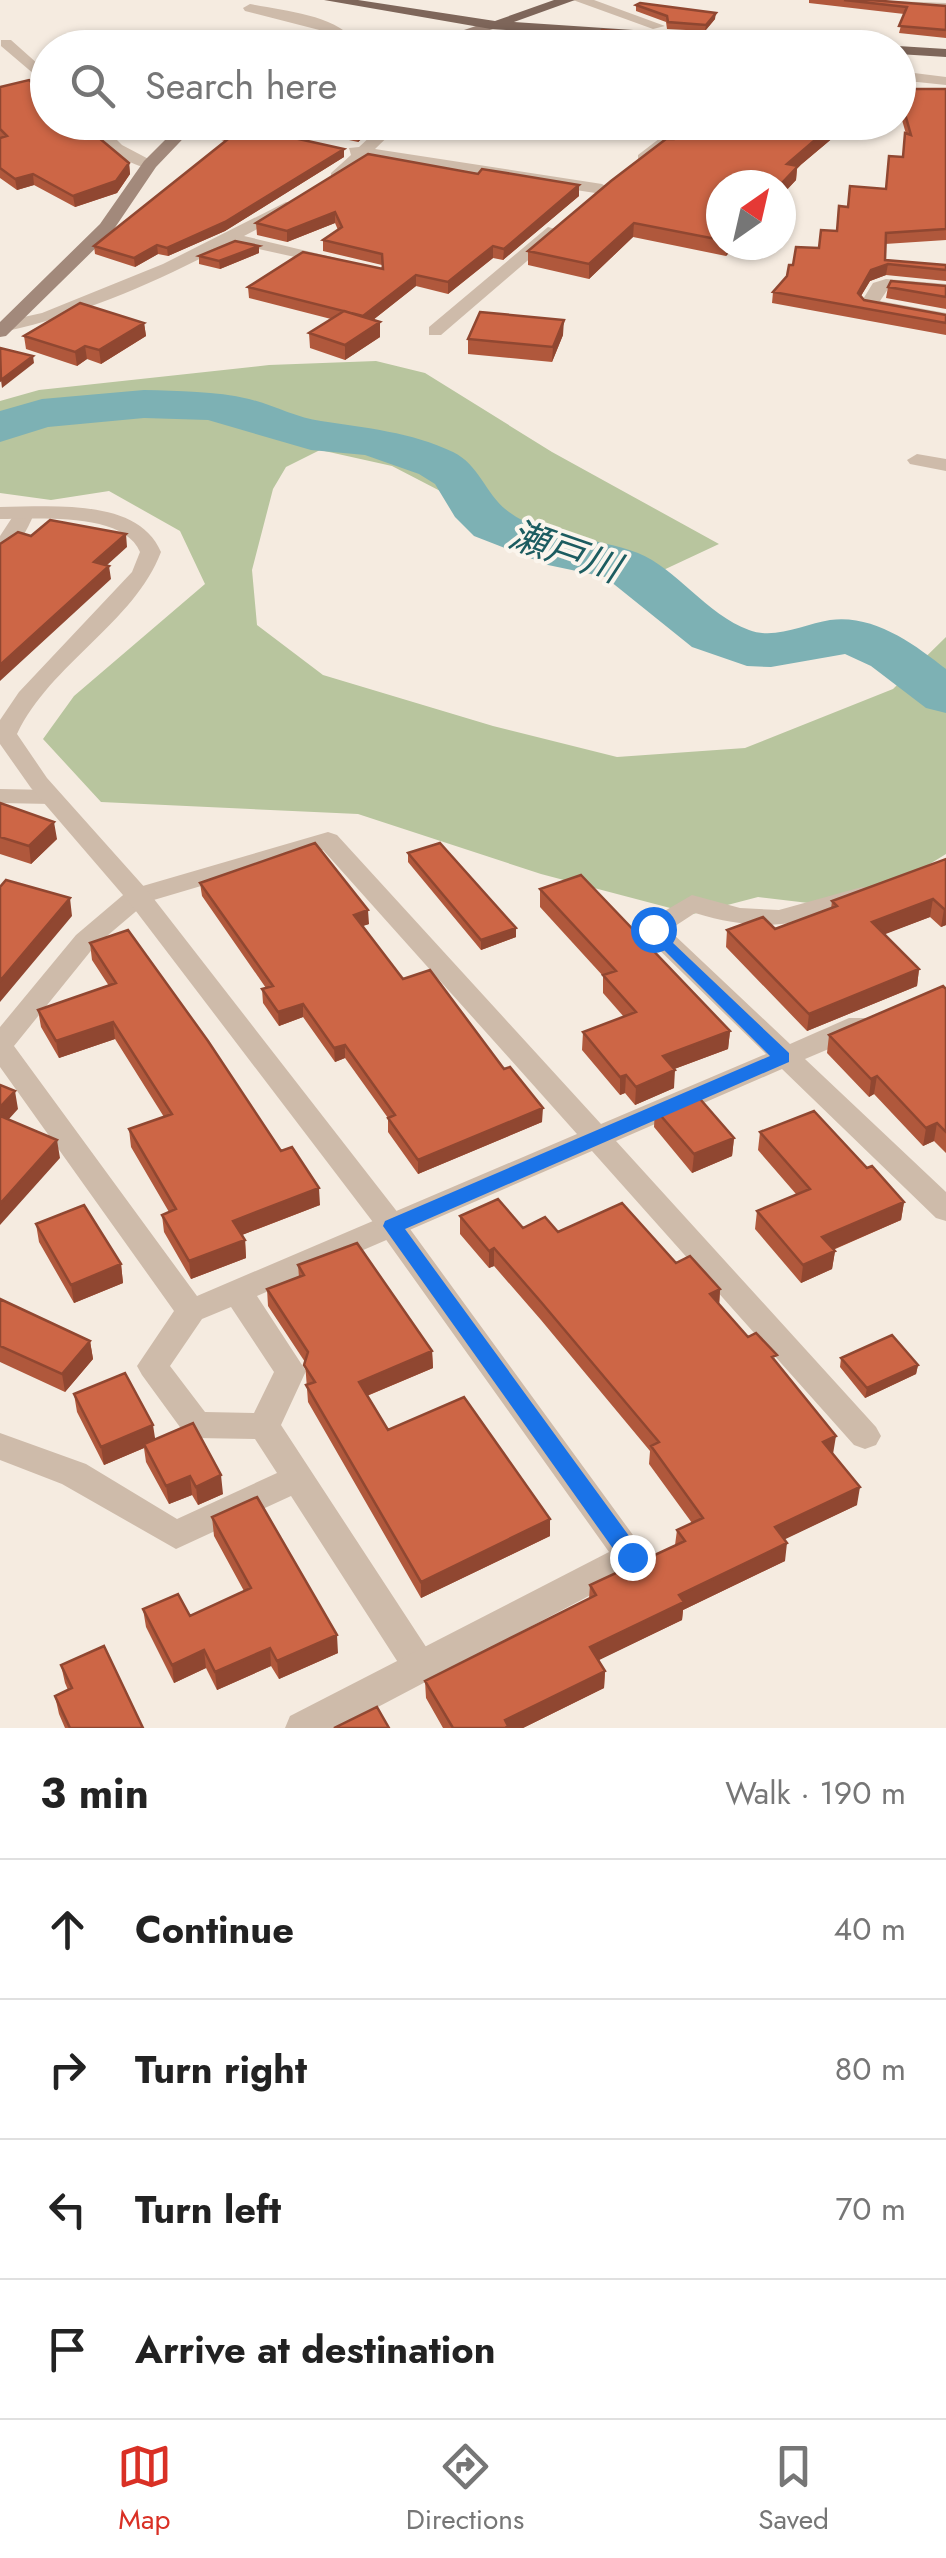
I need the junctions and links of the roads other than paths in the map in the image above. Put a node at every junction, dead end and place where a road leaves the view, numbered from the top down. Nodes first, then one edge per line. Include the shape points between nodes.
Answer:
1 (330, 0) edge
2 (568, 0) edge
3 (580, 0) edge
4 (870, 0) edge
5 (946, 6) edge
6 (250, 8) dead end
7 (492, 24) junction
8 (658, 26) edge
9 (336, 30) edge
10 (473, 30) edge
11 (579, 30) edge
12 (6, 43) dead end
13 (916, 52) edge
14 (946, 53) edge
15 (30, 65) edge
16 (916, 77) edge
17 (946, 81) edge
18 (108, 140) edge
19 (174, 140) edge
20 (379, 140) edge
21 (667, 140) edge
22 (333, 146) edge
23 (366, 153) junction
24 (150, 164) junction
25 (632, 166) edge
26 (587, 202) edge
27 (572, 215) edge
28 (232, 238) junction
29 (358, 269) edge
30 (946, 289) edge
31 (946, 318) edge
32 (4, 329) edge
33 (435, 331) dead end
34 (917, 460) dead end
35 (946, 465) edge
36 (12, 514) edge
37 (0, 548) edge
38 (0, 796) edge
39 (51, 796) junction
40 (863, 894) edge
41 (138, 896) junction
42 (892, 1010) edge
43 (0, 1046) edge
44 (783, 1058) junction
45 (598, 1137) junction
46 (946, 1210) edge
47 (392, 1226) junction
48 (237, 1291) junction
49 (192, 1311) junction
50 (264, 1426) junction
51 (865, 1436) dead end
52 (0, 1446) edge
53 (298, 1478) junction
54 (420, 1667) junction
55 (303, 1728) edge

1 - 7 main road
2 - 7 main road
3 - 8 street
4 - 5 street
6 - 9 street
7 - 10 main road
7 - 11 main road
12 - 15 street
13 - 14 main road
16 - 17 street
18 - 24 street
19 - 24 main road
20 - 23 street
21 - 25 street
22 - 23 street
23 - 26 street via 610,183
23 - 28 street
24 - 32 main road via 106,228
27 - 33 street
28 - 29 street
28 - 32 street via 83,304
30 - 31 street via 886,284 869,304
34 - 35 street
36 - 37 street via 17,530
36 - 39 street via 115,520 138,532 152,554 116,606 10,718 5,734
38 - 39 street
39 - 41 street
40 - 44 street via 780,922 692,904 653,929
41 - 43 street via 85,940
41 - 45 street via 328,840
41 - 47 street
42 - 44 street
43 - 49 street
44 - 45 street
44 - 46 street
45 - 47 street
45 - 51 street
47 - 48 street
47 - 54 street via 632,1557
48 - 49 street
48 - 50 street via 290,1371
49 - 50 street via 153,1366 196,1425
50 - 53 street
52 - 53 street via 74,1474 176,1535
53 - 54 street
54 - 55 street

